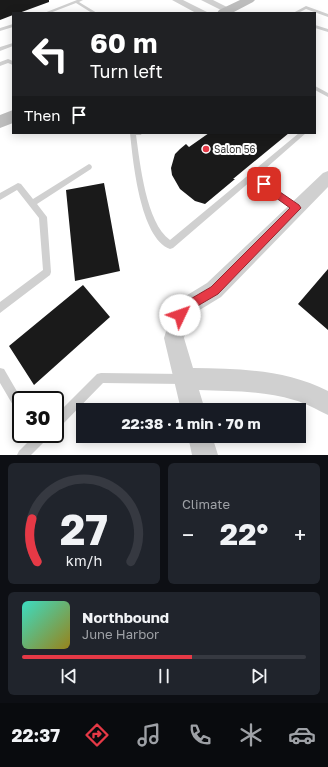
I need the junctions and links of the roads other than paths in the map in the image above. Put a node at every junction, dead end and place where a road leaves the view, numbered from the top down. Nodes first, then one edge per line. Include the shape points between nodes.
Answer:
1 (176, 0) edge
2 (204, 0) edge
3 (249, 0) edge
4 (79, 1) edge
5 (49, 12) edge
6 (93, 12) edge
7 (202, 12) edge
8 (226, 12) edge
9 (297, 12) edge
10 (328, 16) edge
11 (12, 25) edge
12 (316, 26) edge
13 (0, 30) edge
14 (328, 31) edge
15 (12, 44) edge
16 (0, 49) edge
17 (12, 63) edge
18 (0, 64) edge
19 (316, 88) edge
20 (328, 94) edge
21 (12, 116) edge
22 (0, 122) edge
23 (133, 134) edge
24 (302, 134) edge
25 (89, 167) dead end
26 (253, 177) junction
27 (328, 177) edge
28 (0, 197) edge
29 (32, 203) junction
30 (296, 208) junction
31 (0, 308) edge
32 (0, 373) edge
33 (186, 380) junction
34 (12, 393) edge
35 (192, 403) edge
36 (328, 403) edge
37 (64, 415) edge
38 (34, 443) edge
39 (202, 443) edge
40 (23, 455) edge
41 (205, 455) edge

1 - 7 street
2 - 8 street
3 - 8 main road
4 - 5 lane
4 - 6 lane
9 - 10 lane via 306,7
11 - 13 lane
12 - 14 lane
15 - 16 lane
17 - 18 lane via 8,61
19 - 20 lane
21 - 22 main road
23 - 26 lane via 139,174 152,224 159,237 170,245
24 - 26 lane
25 - 29 lane
26 - 30 lane
27 - 30 street
28 - 29 lane via 18,186
29 - 31 lane via 43,217 47,272
30 - 33 street via 214,290 191,304 180,315 174,338
32 - 34 lane
33 - 35 street
33 - 36 street via 268,382 302,390
33 - 37 lane via 101,378
38 - 40 lane
39 - 41 street

